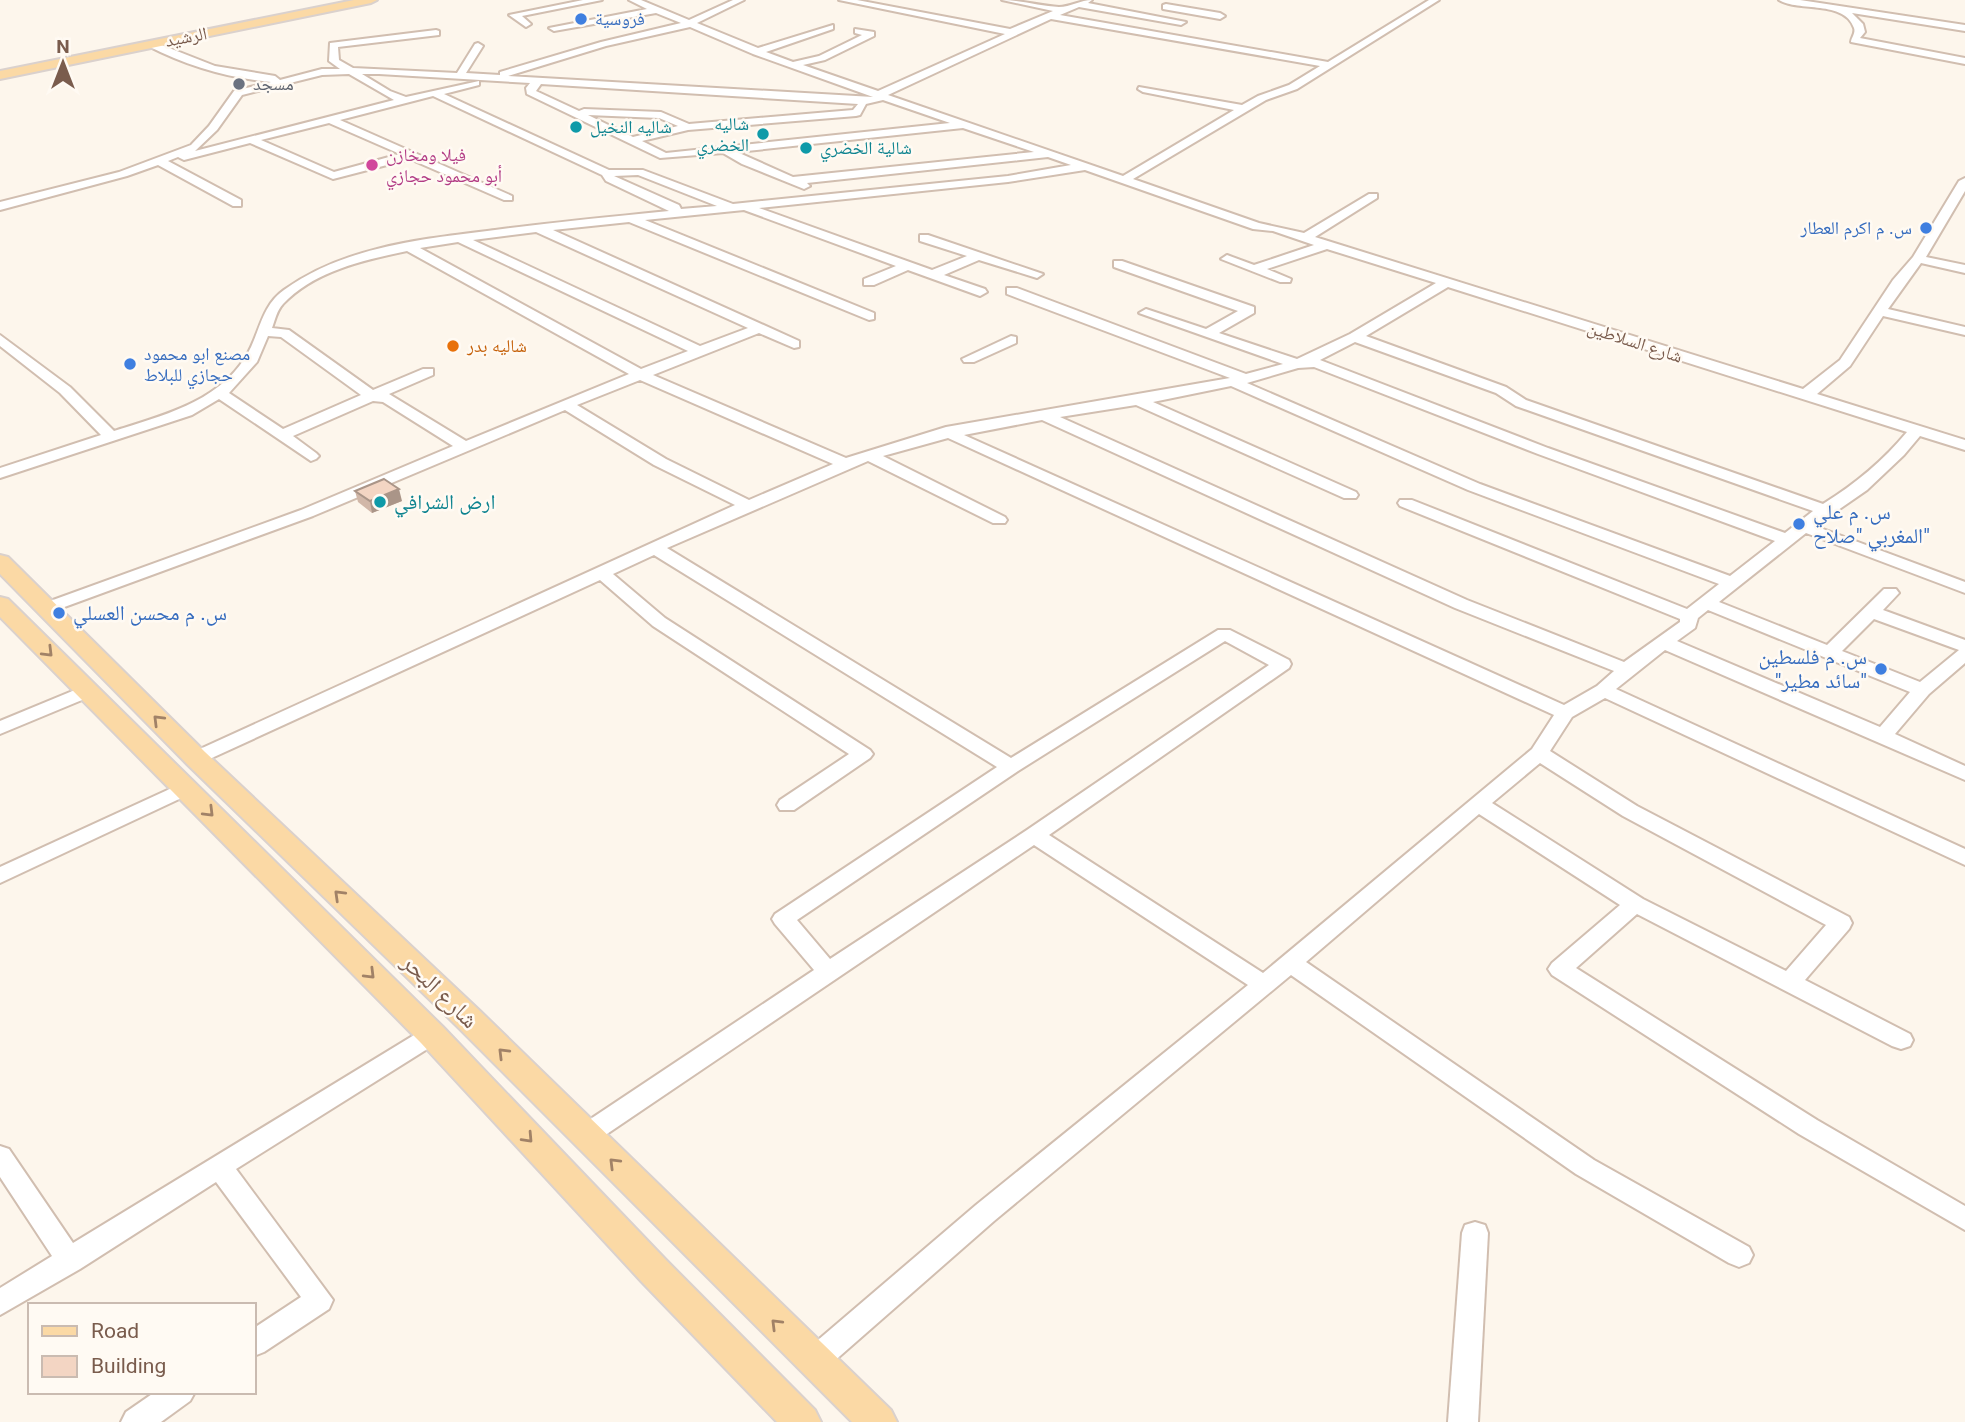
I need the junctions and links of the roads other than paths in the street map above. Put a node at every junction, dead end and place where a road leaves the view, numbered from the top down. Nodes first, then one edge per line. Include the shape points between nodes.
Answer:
1 (346, 0) edge
2 (371, 0) edge
3 (598, 0) edge
4 (633, 0) edge
5 (740, 0) edge
6 (843, 0) edge
7 (1006, 0) edge
8 (1435, 0) edge
9 (1783, 0) edge
10 (1084, 2) edge
11 (1153, 5) dead end
12 (659, 10) junction
13 (1843, 10) junction
14 (1063, 11) junction
15 (1050, 16) junction
16 (1220, 16) dead end
17 (1181, 22) dead end
18 (526, 24) dead end
19 (687, 24) junction
20 (830, 27) dead end
21 (1965, 27) edge
22 (554, 28) dead end
23 (858, 31) dead end
24 (1011, 32) junction
25 (436, 33) dead end
26 (164, 41) junction
27 (150, 44) junction
28 (478, 46) dead end
29 (757, 52) junction
30 (822, 58) junction
31 (1965, 61) edge
32 (792, 65) junction
33 (1329, 65) junction
34 (0, 69) edge
35 (347, 71) junction
36 (0, 75) edge
37 (239, 75) junction
38 (821, 75) junction
39 (460, 76) junction
40 (493, 78) junction
41 (283, 80) junction
42 (538, 81) junction
43 (1143, 89) dead end
44 (238, 93) junction
45 (435, 93) junction
46 (879, 95) junction
47 (405, 100) junction
48 (865, 101) junction
49 (1244, 109) junction
50 (576, 112) junction
51 (330, 120) junction
52 (969, 124) junction
53 (688, 127) junction
54 (251, 140) junction
55 (634, 140) junction
56 (726, 150) junction
57 (1054, 153) junction
58 (411, 155) junction
59 (163, 163) junction
60 (1083, 167) junction
61 (607, 173) junction
62 (122, 174) junction
63 (1125, 179) junction
64 (792, 181) junction
65 (1965, 181) edge
66 (1373, 196) dead end
67 (830, 197) junction
68 (508, 198) dead end
69 (237, 203) dead end
70 (0, 206) edge
71 (739, 208) junction
72 (676, 214) junction
73 (630, 218) junction
74 (537, 228) junction
75 (460, 238) junction
76 (924, 238) dead end
77 (1305, 238) junction
78 (1328, 244) junction
79 (407, 246) junction
80 (980, 256) junction
81 (1227, 259) dead end
82 (1918, 259) junction
83 (1118, 264) dead end
84 (905, 267) junction
85 (1254, 269) junction
86 (1965, 269) edge
87 (1037, 274) dead end
88 (930, 276) junction
89 (1285, 279) dead end
90 (1449, 281) junction
91 (869, 282) dead end
92 (1012, 291) dead end
93 (980, 292) dead end
94 (1880, 311) junction
95 (1146, 313) dead end
96 (869, 316) dead end
97 (761, 328) junction
98 (1965, 331) edge
99 (265, 332) junction
100 (1207, 334) junction
101 (1357, 338) junction
102 (0, 339) edge
103 (1011, 340) dead end
104 (794, 344) dead end
105 (701, 352) junction
106 (969, 359) dead end
107 (1297, 364) junction
108 (428, 372) dead end
109 (641, 375) junction
110 (1239, 380) junction
111 (218, 394) junction
112 (1809, 395) junction
113 (373, 397) junction
114 (1139, 401) junction
115 (566, 404) junction
116 (1041, 414) junction
117 (1916, 431) junction
118 (946, 432) junction
119 (282, 435) junction
120 (111, 437) junction
121 (1965, 445) edge
122 (465, 447) junction
123 (868, 455) junction
124 (311, 456) dead end
125 (846, 464) junction
126 (0, 473) edge
127 (1350, 495) dead end
128 (1406, 503) dead end
129 (749, 506) junction
130 (1825, 510) junction
131 (999, 520) dead end
132 (1804, 527) junction
133 (1787, 540) junction
134 (653, 547) junction
135 (0, 562) edge
136 (601, 573) junction
137 (1732, 583) junction
138 (1965, 588) edge
139 (1890, 593) dead end
140 (1706, 603) junction
141 (0, 604) edge
142 (48, 608) junction
143 (1870, 611) junction
144 (1689, 616) junction
145 (1663, 642) junction
146 (1965, 646) edge
147 (1830, 653) junction
148 (1965, 654) edge
149 (1626, 669) junction
150 (1604, 690) junction
151 (1922, 690) junction
152 (87, 691) junction
153 (1565, 713) junction
154 (0, 728) edge
155 (1883, 736) junction
156 (1539, 753) junction
157 (196, 758) junction
158 (1011, 767) junction
159 (1965, 774) edge
160 (185, 788) junction
161 (1478, 804) junction
162 (787, 805) dead end
163 (1034, 835) junction
164 (1965, 858) edge
165 (0, 876) edge
166 (1635, 904) junction
167 (1290, 963) junction
168 (828, 972) junction
169 (1789, 983) junction
170 (1262, 984) junction
171 (432, 1035) junction
172 (1901, 1040) dead end
173 (586, 1135) junction
174 (0, 1156) edge
175 (219, 1166) junction
176 (1965, 1219) edge
177 (1475, 1233) dead end
178 (1739, 1255) dead end
179 (70, 1261) junction
180 (0, 1303) edge
181 (256, 1342) edge
182 (814, 1361) junction
183 (177, 1394) edge
184 (136, 1422) edge
185 (802, 1422) edge
186 (878, 1422) edge
187 (1463, 1422) edge

1 - 34 main road, الرشيد
2 - 26 main road, الرشيد
3 - 18 street via 514,15
4 - 12 street, شارع السلاطين
5 - 19 street
6 - 24 street
7 - 14 street
8 - 33 street
9 - 13 street
10 - 14 street
10 - 17 street
11 - 16 street
12 - 19 street, شارع السلاطين
12 - 22 street
13 - 21 street
13 - 31 street via 1858,24 1860,32 1854,40
14 - 15 street
15 - 24 street
15 - 33 street
19 - 29 street, شارع السلاطين
19 - 40 street
20 - 29 street
23 - 30 street via 871,34
24 - 46 street
25 - 35 street via 333,45 334,61
26 - 27 main road, الرشيد
26 - 37 street
27 - 36 main road, الرشيد
27 - 37 street via 173,56
28 - 39 street
29 - 32 street, شارع السلاطين
30 - 32 street
30 - 38 street
32 - 38 street, شارع السلاطين
33 - 49 street
35 - 39 street
35 - 41 street
35 - 47 street
37 - 41 street
37 - 44 street via 222,86
38 - 46 street, شارع السلاطين
39 - 40 street
40 - 42 street
40 - 45 street
41 - 44 street
42 - 48 street
42 - 50 street via 531,92
43 - 49 street
44 - 62 street via 195,147
45 - 47 street
45 - 61 street
46 - 48 street
46 - 52 street, شارع السلاطين
47 - 51 street
48 - 53 street via 856,113
49 - 63 street
50 - 53 street via 662,115
50 - 55 street
51 - 54 street
51 - 58 street
52 - 56 street
52 - 57 street, شارع السلاطين
53 - 55 street
54 - 58 street via 333,176
54 - 59 street
55 - 56 street via 664,156
56 - 64 street
57 - 60 street, شارع السلاطين
57 - 64 street
58 - 68 street
59 - 62 street
59 - 69 street
60 - 63 street, شارع السلاطين
60 - 67 street
61 - 71 street via 639,172
61 - 72 street via 610,179 675,208
62 - 70 street
63 - 77 street, شارع السلاطين via 1257,226
64 - 67 street
65 - 82 street
66 - 77 street
67 - 71 street
71 - 72 street
71 - 84 street
72 - 73 street
73 - 74 street
73 - 96 street
74 - 75 street
74 - 97 street
75 - 79 street
75 - 105 street
76 - 80 street
77 - 78 street, شارع السلاطين
78 - 85 street
78 - 90 street, شارع السلاطين
79 - 99 street via 323,271 275,304
79 - 109 street
80 - 87 street
80 - 88 street
81 - 85 street
82 - 86 street
82 - 94 street
83 - 100 street via 1249,310
84 - 88 street
84 - 91 street
85 - 89 street
88 - 93 street
90 - 101 street
90 - 112 street, شارع السلاطين
92 - 110 street
94 - 98 street
94 - 112 street via 1845,363
95 - 100 street
97 - 104 street
97 - 105 street
99 - 111 street via 252,359
99 - 113 street via 284,333
100 - 107 street
101 - 107 street
101 - 130 street via 1501,390 1521,403
102 - 120 street via 65,390
103 - 106 street
105 - 109 street
107 - 110 street
107 - 133 street via 1316,363
108 - 113 street
109 - 115 street
109 - 125 street
110 - 114 street
110 - 137 street via 1474,487
111 - 119 street
111 - 120 street via 187,412
112 - 117 street, شارع السلاطين
113 - 119 street
113 - 122 street via 387,398
114 - 116 street
114 - 127 street
115 - 122 street
115 - 129 street via 660,462
116 - 118 street
116 - 149 street via 1461,604
117 - 121 street, شارع السلاطين
117 - 130 street via 1880,470
118 - 123 street
118 - 153 street
119 - 124 street
120 - 126 street
122 - 142 street via 307,513
123 - 125 street
123 - 131 street
125 - 129 street
128 - 144 street
129 - 134 street
130 - 132 street
132 - 133 street
132 - 138 street
133 - 137 street
134 - 136 street
134 - 158 street
135 - 142 main road, شارع البحر
136 - 157 street
136 - 162 street via 659,622 863,754
137 - 140 street
139 - 143 street
140 - 144 street
140 - 147 street
141 -> 152 main road, شارع البحر
157 -> 142 main road, شارع البحر
143 - 146 street
143 - 147 street
144 - 145 street via 1689,624
145 - 149 street
145 - 155 street
147 - 151 street
148 - 151 street
149 - 150 street
150 - 153 street
150 - 164 street
151 - 155 street
152 - 154 street
152 - 160 main road, شارع البحر
153 - 156 street
155 - 159 street
156 - 161 street
156 - 169 street via 1630,811 1841,923
173 -> 157 main road, شارع البحر
158 - 163 street via 1224,634 1282,663
158 - 168 street via 783,919
160 - 165 street
160 -> 171 main road, شارع البحر
161 - 166 street
161 - 167 street
163 - 168 street
163 - 170 street
166 - 169 street
166 - 176 street via 1560,969 1808,1127
167 - 170 street
167 - 178 street via 1584,1167
168 - 173 street
169 - 172 street
170 - 182 street
171 - 175 street
171 -> 185 main road, شارع البحر via 643,1261
182 -> 173 main road, شارع البحر
174 - 179 street
175 - 179 street
175 - 181 street via 319,1300
177 - 187 street
179 - 180 street
182 - 186 main road, شارع البحر
183 - 184 street

